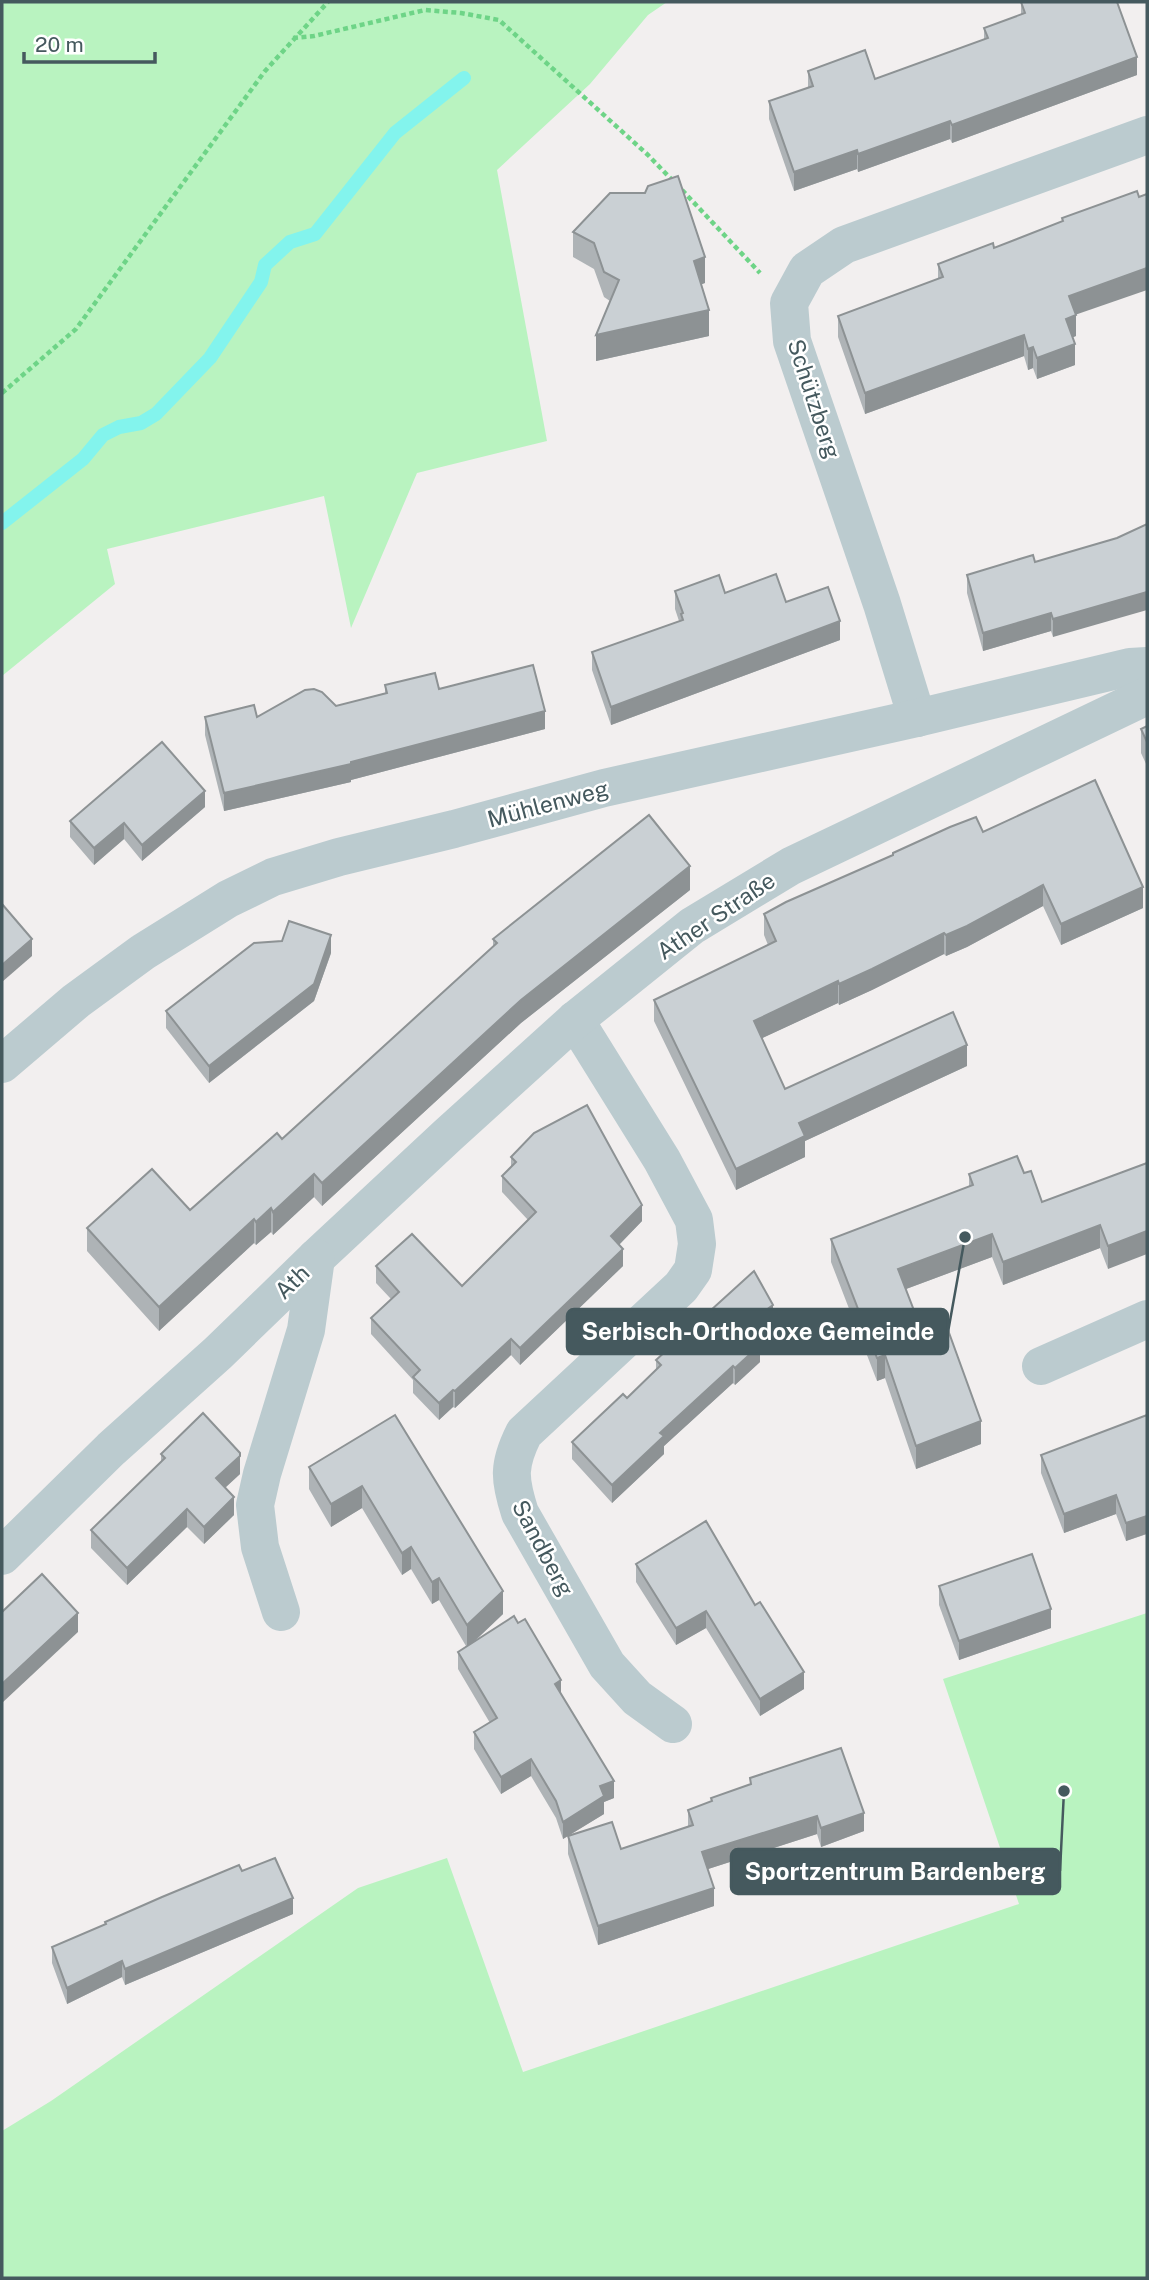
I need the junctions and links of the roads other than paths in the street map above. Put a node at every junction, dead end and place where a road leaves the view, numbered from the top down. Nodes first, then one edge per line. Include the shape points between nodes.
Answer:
1 (1147, 135) edge
2 (1147, 666) edge
3 (1147, 696) edge
4 (917, 718) junction
5 (575, 1020) junction
6 (2, 1064) edge
7 (316, 1258) junction
8 (1147, 1319) edge
9 (1041, 1366) dead end
10 (2, 1556) edge
11 (281, 1612) dead end
12 (673, 1724) dead end

1 - 4 street, Schützberg via 844,245 807,270 789,303 792,341
2 - 4 street, Mühlenweg
3 - 5 street, Ather Straße via 791,866 692,926
4 - 6 street, Mühlenweg via 604,788 274,877 228,899 143,952
5 - 7 street, Ather Straße
5 - 12 street, Sandberg via 662,1160 694,1220 697,1244 693,1270 681,1287 524,1433 514,1454 511,1485 520,1513 607,1665 637,1698
7 - 10 street, Ath
7 - 11 street, Ath via 306,1330 255,1506 260,1547
8 - 9 street

